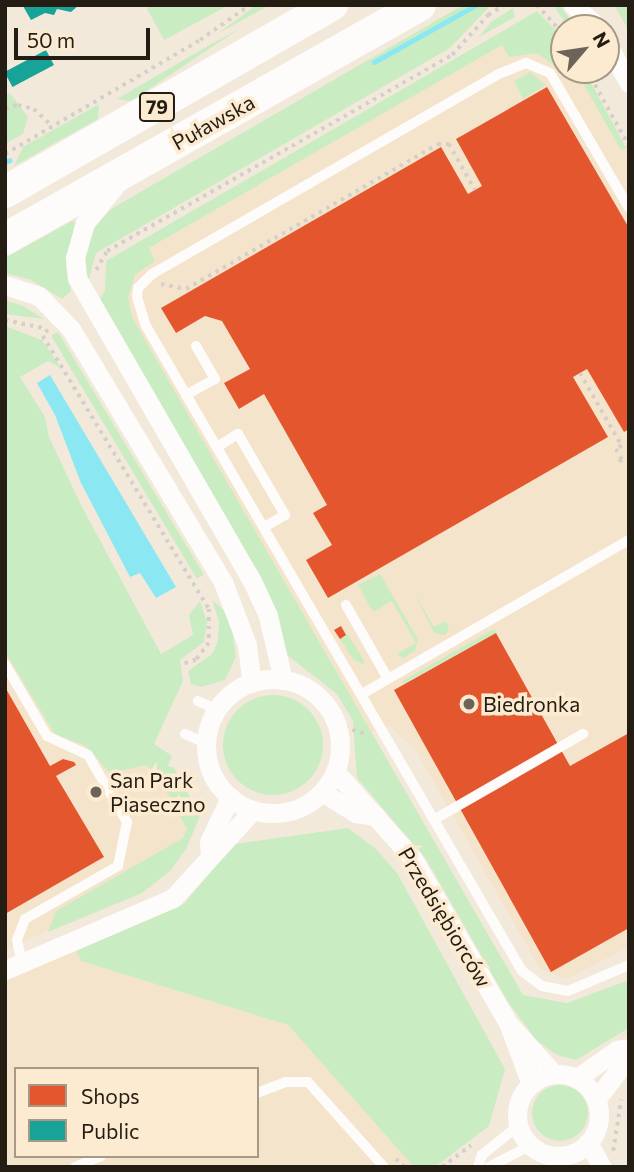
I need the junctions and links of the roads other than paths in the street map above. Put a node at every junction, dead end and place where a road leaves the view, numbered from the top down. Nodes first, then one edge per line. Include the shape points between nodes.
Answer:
1 (332, 5) edge
2 (420, 5) edge
3 (620, 67) edge
4 (629, 83) edge
5 (131, 168) junction
6 (5, 192) edge
7 (629, 208) edge
8 (5, 239) edge
9 (5, 285) edge
10 (196, 346) dead end
11 (186, 395) junction
12 (217, 447) junction
13 (264, 527) junction
14 (629, 540) edge
15 (346, 605) dead end
16 (5, 664) edge
17 (388, 679) junction
18 (283, 680) junction
19 (252, 683) junction
20 (362, 694) junction
21 (198, 701) dead end
22 (217, 710) junction
23 (185, 734) dead end
24 (583, 734) dead end
25 (207, 744) junction
26 (335, 771) junction
27 (322, 792) junction
28 (230, 797) junction
29 (253, 810) junction
30 (376, 816) junction
31 (435, 819) junction
32 (210, 855) junction
33 (629, 965) edge
34 (13, 967) edge
35 (508, 1023) junction
36 (629, 1048) edge
37 (629, 1056) edge
38 (554, 1074) junction
39 (577, 1078) junction
40 (531, 1084) junction
41 (259, 1092) edge
42 (596, 1100) junction
43 (519, 1125) junction
44 (588, 1142) junction
45 (531, 1145) junction
46 (96, 1158) edge
47 (573, 1161) edge
48 (607, 1164) edge
49 (75, 1167) edge
50 (384, 1167) edge
51 (478, 1167) edge
52 (489, 1167) edge

1 - 6 main road, Puławska / 79
2 - 5 main road, Puławska / 79
3 - 4 street
5 - 8 main road, Puławska / 79
5 - 18 street via 85,223 76,249 77,278 252,581 268,616
7 - 11 lane via 550,73 526,63 497,75 144,280 137,296 146,326
9 - 19 street via 39,296 71,329 223,582 247,645
10 - 11 lane via 215,379
11 - 12 lane
12 - 13 lane
12 - 13 lane via 238,434 285,514
13 - 20 lane
14 - 17 lane
15 - 17 lane
16 - 34 lane via 47,736 88,755 127,822 118,866 25,919
17 - 20 lane
18 - 19 street
18 - 26 street via 311,691 337,725 340,753
19 - 22 street
20 - 31 lane
21 - 22 lane
22 - 25 street
23 - 25 lane
24 - 31 lane
25 - 28 street via 210,769
26 - 27 street
26 - 30 street, Przedsiębiorców
27 - 29 street via 290,810
27 - 30 street via 356,813
28 - 29 street
28 - 32 street via 209,842
29 - 32 street
30 - 35 street, Przedsiębiorców via 413,859
31 - 33 lane via 529,979 568,990
32 - 34 street via 197,875 162,905
35 - 38 street, Przedsiębiorców
35 - 40 street, Przedsiębiorców via 511,1041
36 - 39 street via 617,1050
37 - 42 street
38 - 39 street
38 - 40 street
39 - 42 street
40 - 43 street via 520,1100
41 - 50 lane via 285,1082 308,1082
42 - 44 street via 598,1119
43 - 45 street
43 - 51 lane via 482,1155
44 - 47 street
44 - 48 street
45 - 47 street
45 - 52 lane
46 - 49 lane

